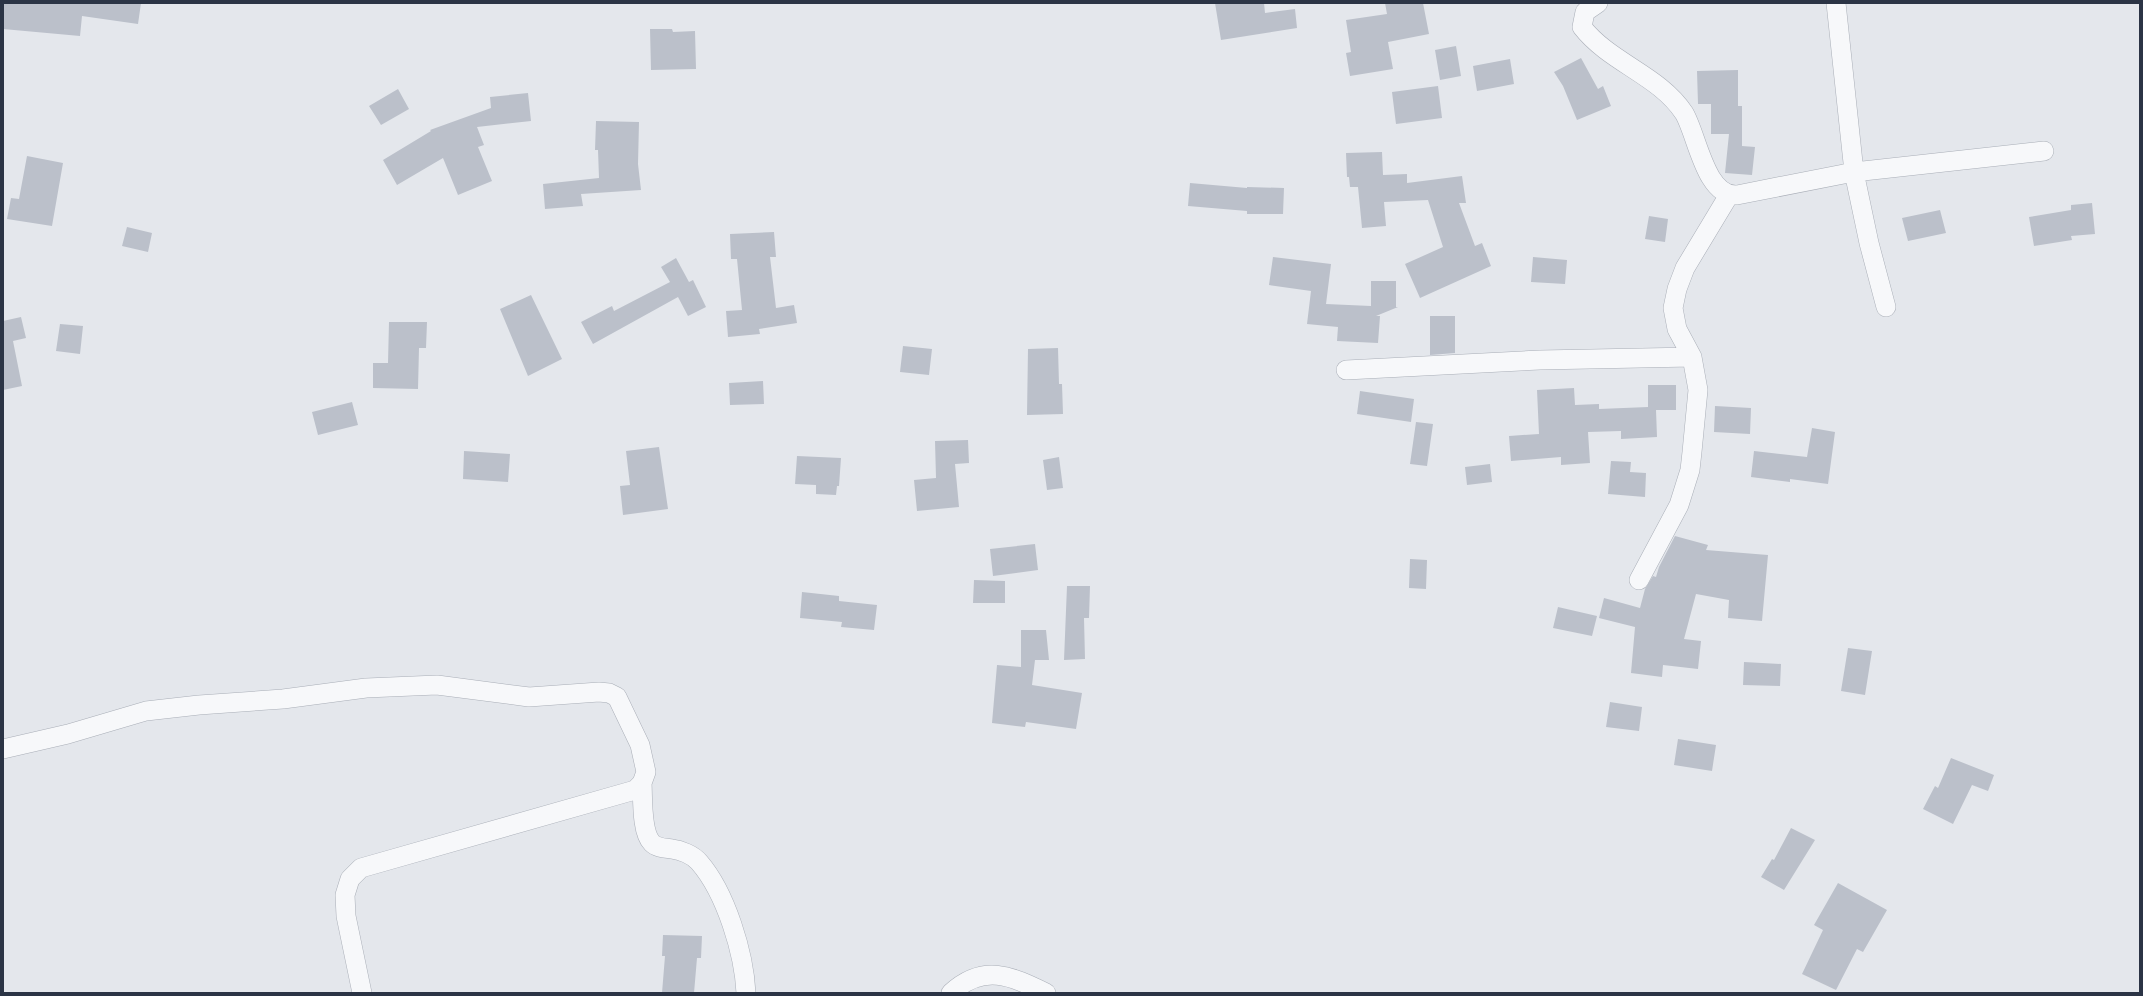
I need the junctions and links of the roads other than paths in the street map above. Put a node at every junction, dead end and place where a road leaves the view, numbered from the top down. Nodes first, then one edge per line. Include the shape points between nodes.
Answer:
1 (1598, 3) edge
2 (1836, 3) edge
3 (2044, 151) dead end
4 (1854, 172) junction
5 (1729, 195) junction
6 (1886, 307) dead end
7 (1692, 357) junction
8 (1346, 370) dead end
9 (1639, 580) dead end
10 (3, 749) edge
11 (642, 783) junction
12 (362, 993) edge
13 (746, 993) edge
14 (951, 993) edge
15 (1046, 993) edge

1 - 5 street via 1584,12 1582,27 1610,53 1671,98 1684,114 1713,180
2 - 4 street
3 - 4 street
4 - 5 street
4 - 6 street
5 - 7 street via 1685,268 1677,290 1673,308 1677,329
7 - 8 street via 1540,360
7 - 9 street via 1698,390 1690,470 1679,505
10 - 11 street via 68,734 146,711 283,699 366,688 436,685 529,697 584,691 609,693 617,697 624,708 645,762 646,772
11 - 12 street via 635,790 622,796 361,868 350,879 345,895 346,916
11 - 13 street via 645,829 651,842 687,854 698,861 717,891 732,928 741,960
14 - 15 street via 967,980 999,975 1015,977

